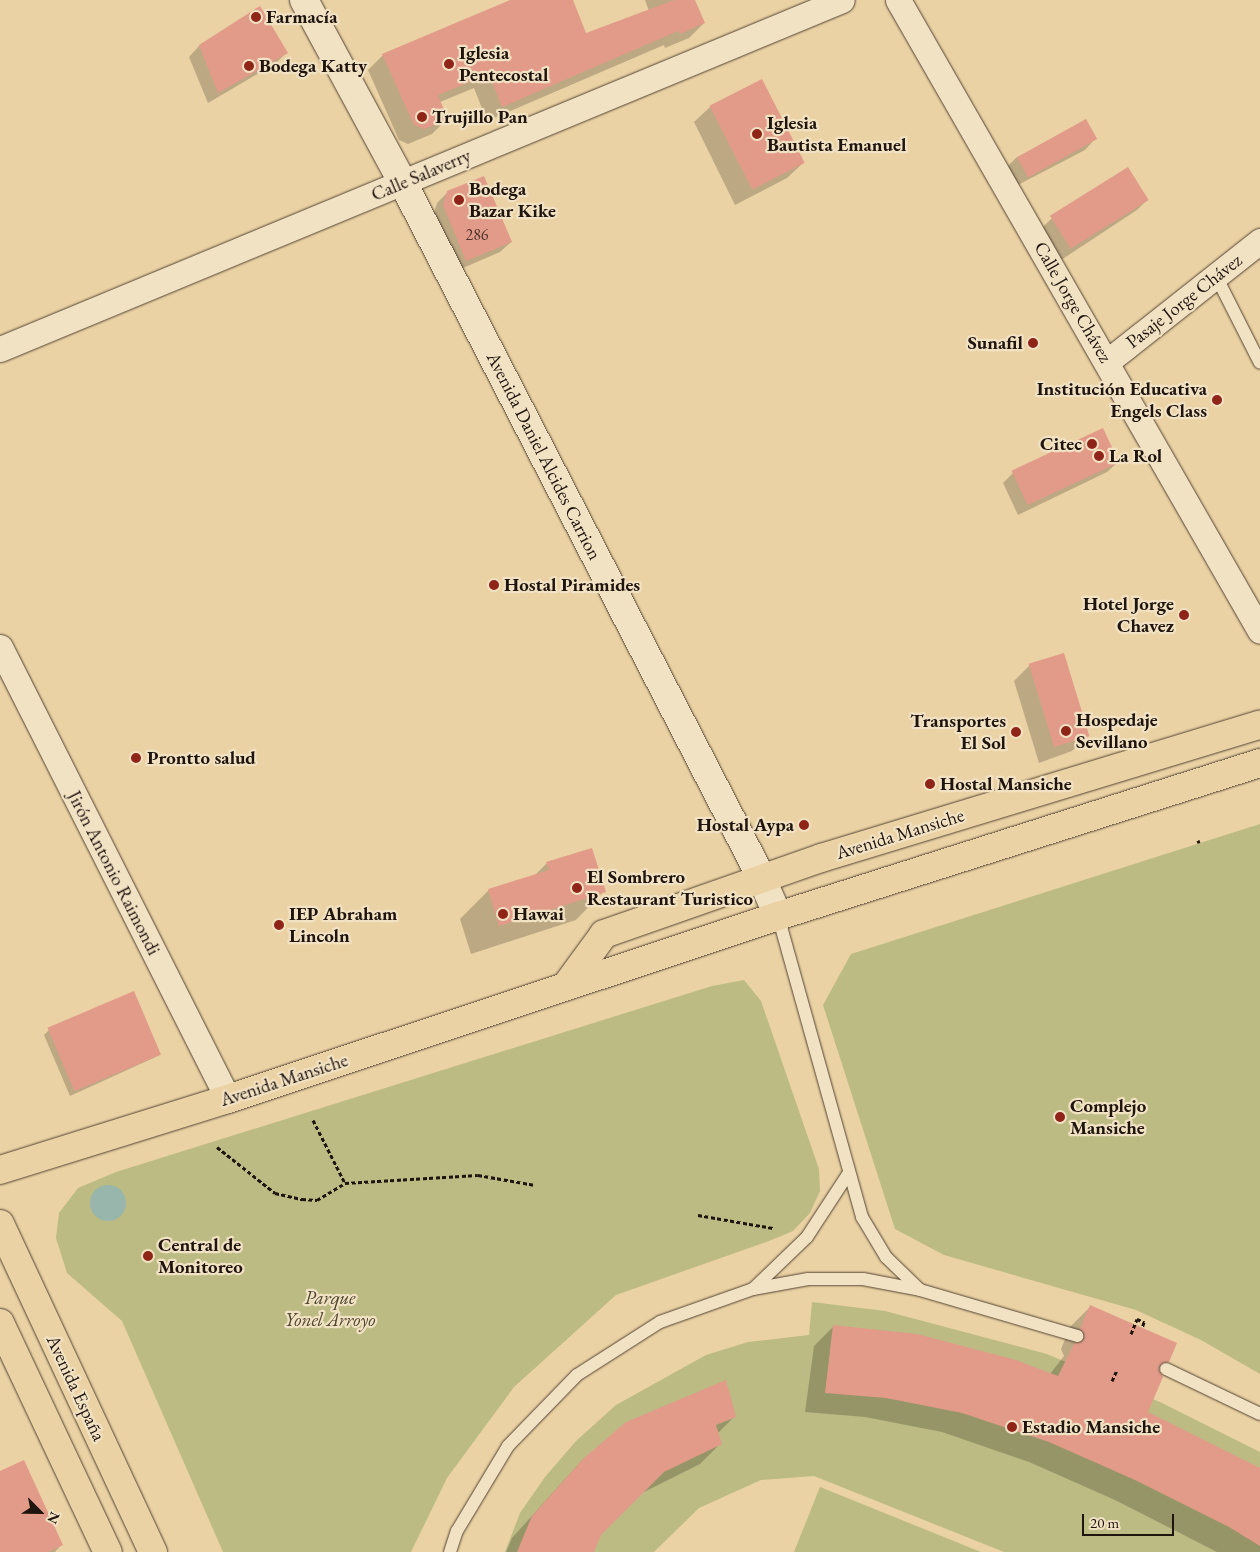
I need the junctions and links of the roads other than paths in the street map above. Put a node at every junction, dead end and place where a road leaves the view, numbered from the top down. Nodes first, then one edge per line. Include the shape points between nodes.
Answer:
1 (304, 0) edge
2 (842, 0) edge
3 (898, 0) edge
4 (403, 183) junction
5 (1260, 241) edge
6 (1216, 276) junction
7 (0, 349) edge
8 (1108, 361) junction
9 (1260, 363) edge
10 (1260, 631) edge
11 (0, 647) edge
12 (1260, 725) edge
13 (1260, 763) edge
14 (761, 878) junction
15 (778, 916) junction
16 (566, 986) junction
17 (228, 1099) junction
18 (0, 1170) edge
19 (848, 1174) junction
20 (0, 1224) edge
21 (753, 1290) junction
22 (920, 1290) junction
23 (0, 1323) edge
24 (1077, 1336) dead end
25 (1166, 1369) dead end
26 (1260, 1414) edge
27 (108, 1552) edge
28 (153, 1552) edge
29 (450, 1552) edge

1 - 4 street, Avenida Daniel Alcides Carrion
2 - 4 street, Calle Salaverry
3 - 8 street, Calle Jorge Chávez
4 - 7 street, Calle Salaverry
4 - 14 street, Avenida Daniel Alcides Carrion
5 - 6 street, Pasaje Jorge Chávez
6 - 8 street, Pasaje Jorge Chávez
6 - 9 lane
8 - 10 street, Calle Jorge Chávez
11 - 17 street, Jirón Antonio Raimondi
12 - 14 main road, Avenida Mansiche
13 - 15 main road, Avenida Mansiche
14 - 15 street, Avenida Daniel Alcides Carrion
14 - 16 main road, Avenida Mansiche via 604,934
15 - 16 main road, Avenida Mansiche
15 - 19 lane
16 - 17 main road, Avenida Mansiche
17 - 18 main road, Avenida Mansiche
19 - 21 lane via 807,1237
19 - 22 lane via 862,1218 886,1257
20 - 28 main road, Avenida España
21 - 22 lane via 808,1279 864,1279
21 - 29 lane via 660,1322 577,1375 508,1446 456,1531
22 - 24 lane
23 - 27 main road
25 - 26 lane

